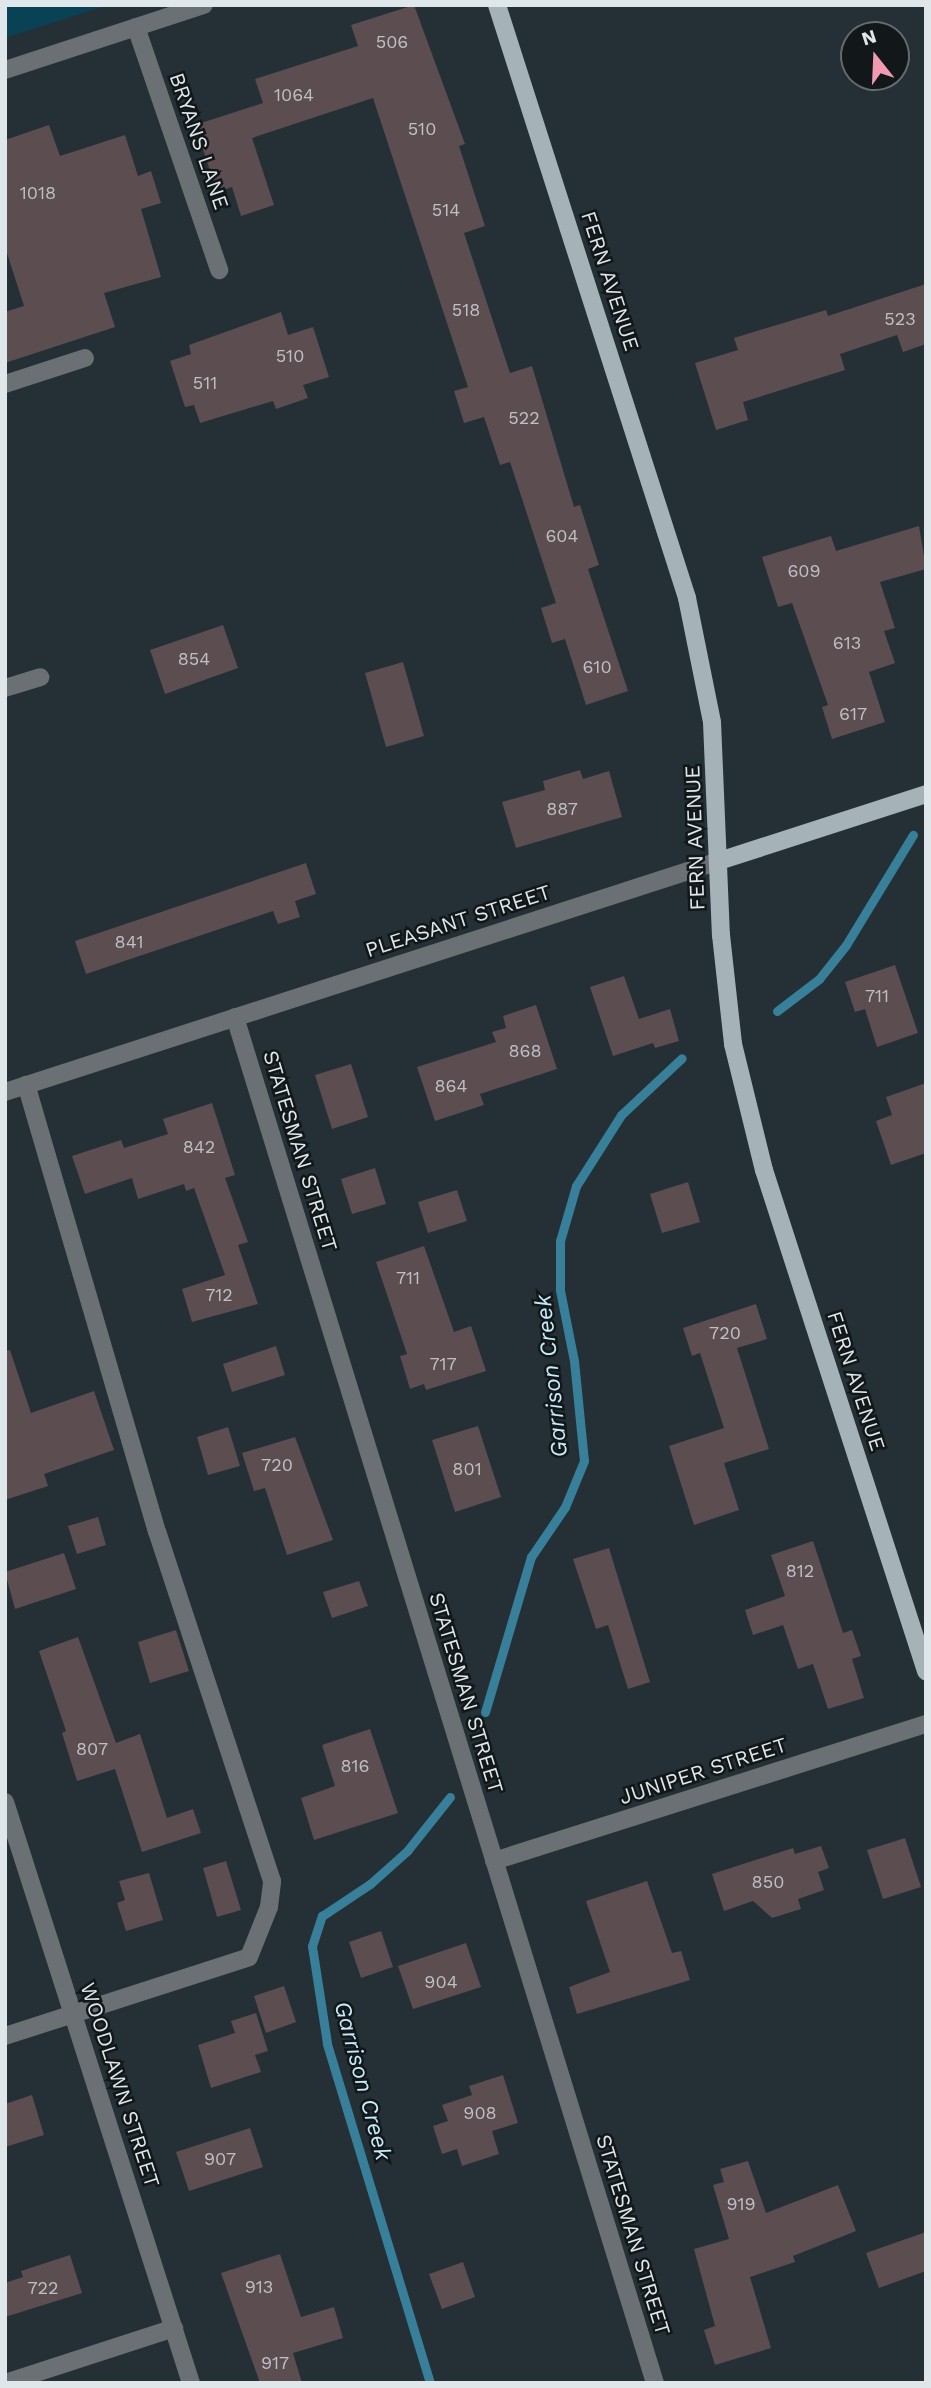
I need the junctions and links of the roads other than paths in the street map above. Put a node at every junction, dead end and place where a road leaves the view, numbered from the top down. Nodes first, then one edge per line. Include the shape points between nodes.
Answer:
1 (204, 5) edge
2 (496, 5) edge
3 (136, 27) junction
4 (5, 70) edge
5 (219, 270) dead end
6 (85, 358) dead end
7 (5, 384) edge
8 (40, 677) dead end
9 (5, 688) edge
10 (926, 794) edge
11 (719, 861) junction
12 (235, 1017) junction
13 (26, 1085) junction
14 (5, 1092) edge
15 (926, 1671) edge
16 (926, 1724) edge
17 (5, 1802) edge
18 (494, 1861) junction
19 (73, 2014) junction
20 (5, 2036) edge
21 (174, 2328) junction
22 (5, 2382) edge
23 (191, 2383) edge
24 (655, 2383) edge

1 - 3 street
2 - 11 main road, FERN AVENUE via 687,598 712,722
3 - 4 street
3 - 5 street, BRYANS LANE
6 - 7 street
8 - 9 street
10 - 11 main road, PLEASANT STREET
11 - 12 street, PLEASANT STREET
11 - 15 main road, FERN AVENUE via 725,987 747,1106
12 - 13 street, PLEASANT STREET
12 - 18 street, STATESMAN STREET
13 - 14 street, PLEASANT STREET
13 - 19 street via 157,1532 272,1881 269,1907 249,1957
16 - 18 street, JUNIPER STREET
17 - 19 street, WOODLAWN STREET
18 - 24 street, STATESMAN STREET
19 - 20 street
19 - 21 street, WOODLAWN STREET
21 - 22 street
21 - 23 street, WOODLAWN STREET

